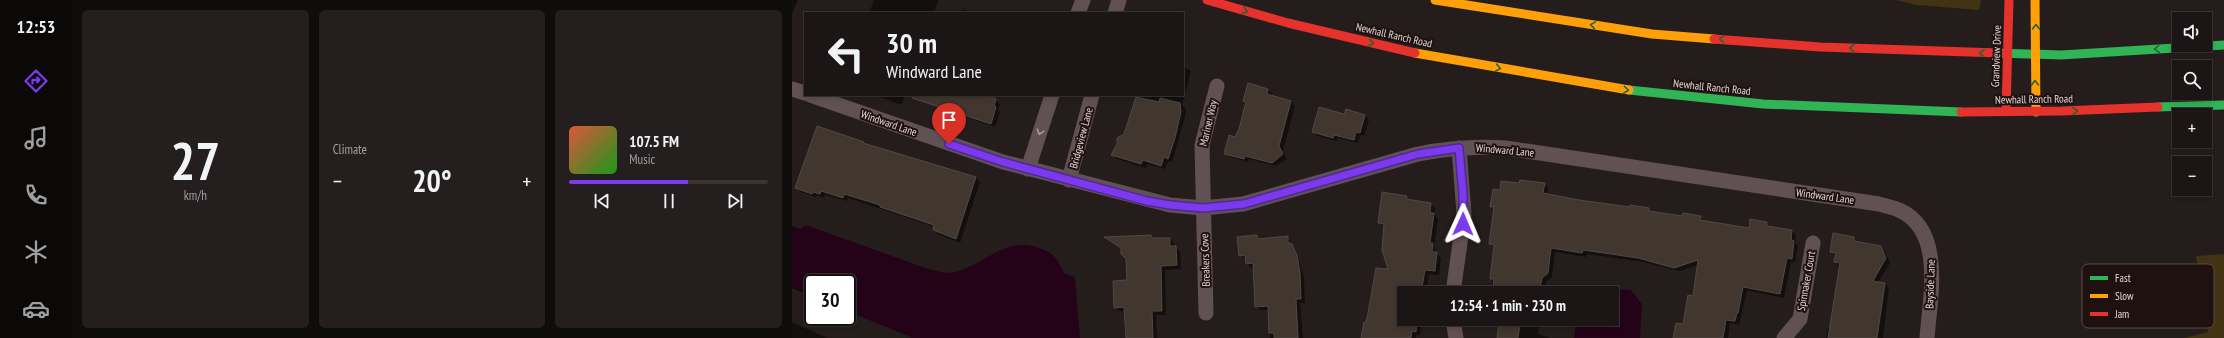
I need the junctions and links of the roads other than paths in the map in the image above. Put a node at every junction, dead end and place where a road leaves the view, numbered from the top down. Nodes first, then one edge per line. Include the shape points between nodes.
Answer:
1 (1082, 0) edge
2 (1118, 0) edge
3 (1207, 0) edge
4 (1435, 0) edge
5 (2009, 0) edge
6 (2035, 0) edge
7 (1078, 12) edge
8 (1115, 12) edge
9 (2224, 45) edge
10 (2008, 54) junction
11 (2035, 55) junction
12 (1217, 86) dead end
13 (792, 88) edge
14 (804, 93) edge
15 (813, 96) edge
16 (1052, 96) edge
17 (1092, 96) edge
18 (2224, 105) edge
19 (2006, 112) junction
20 (2036, 112) junction
21 (1459, 148) junction
22 (1028, 169) junction
23 (1069, 180) junction
24 (1203, 208) junction
25 (1923, 231) joint
26 (1813, 243) dead end
27 (1454, 286) edge
28 (1206, 312) dead end
29 (1454, 326) edge
30 (1456, 338) edge
31 (1784, 338) edge
32 (1928, 338) edge

1 - 7 street
2 - 8 street
3 -> 19 main road, Newhall Ranch Road via 1288,23 1424,55 1608,88 1763,104
10 -> 4 main road via 1820,47 1652,34
5 - 10 main road, Grandview Drive
11 -> 6 main road
9 -> 11 main road
10 - 11 main road
10 - 19 main road, Grandview Drive
20 -> 11 main road
12 - 24 street, Mariner Way via 1202,145
13 - 14 street
15 - 22 street, Windward Lane
16 -> 22 street
17 - 23 street, Bridgeview Lane
20 -> 18 main road, Newhall Ranch Road
19 - 20 main road, Newhall Ranch Road
21 - 24 street, Windward Lane via 1418,154 1244,204
21 - 25 street, Windward Lane via 1506,148 1879,204 1900,210 1913,219
21 - 27 street via 1464,214
22 - 23 street, Windward Lane
23 - 24 street, Windward Lane via 1147,201
24 - 28 street, Breakers Cove
25 - 32 street, Bayside Lane via 1931,249
26 - 31 street, Spinnaker Court via 1800,319
29 - 30 street

